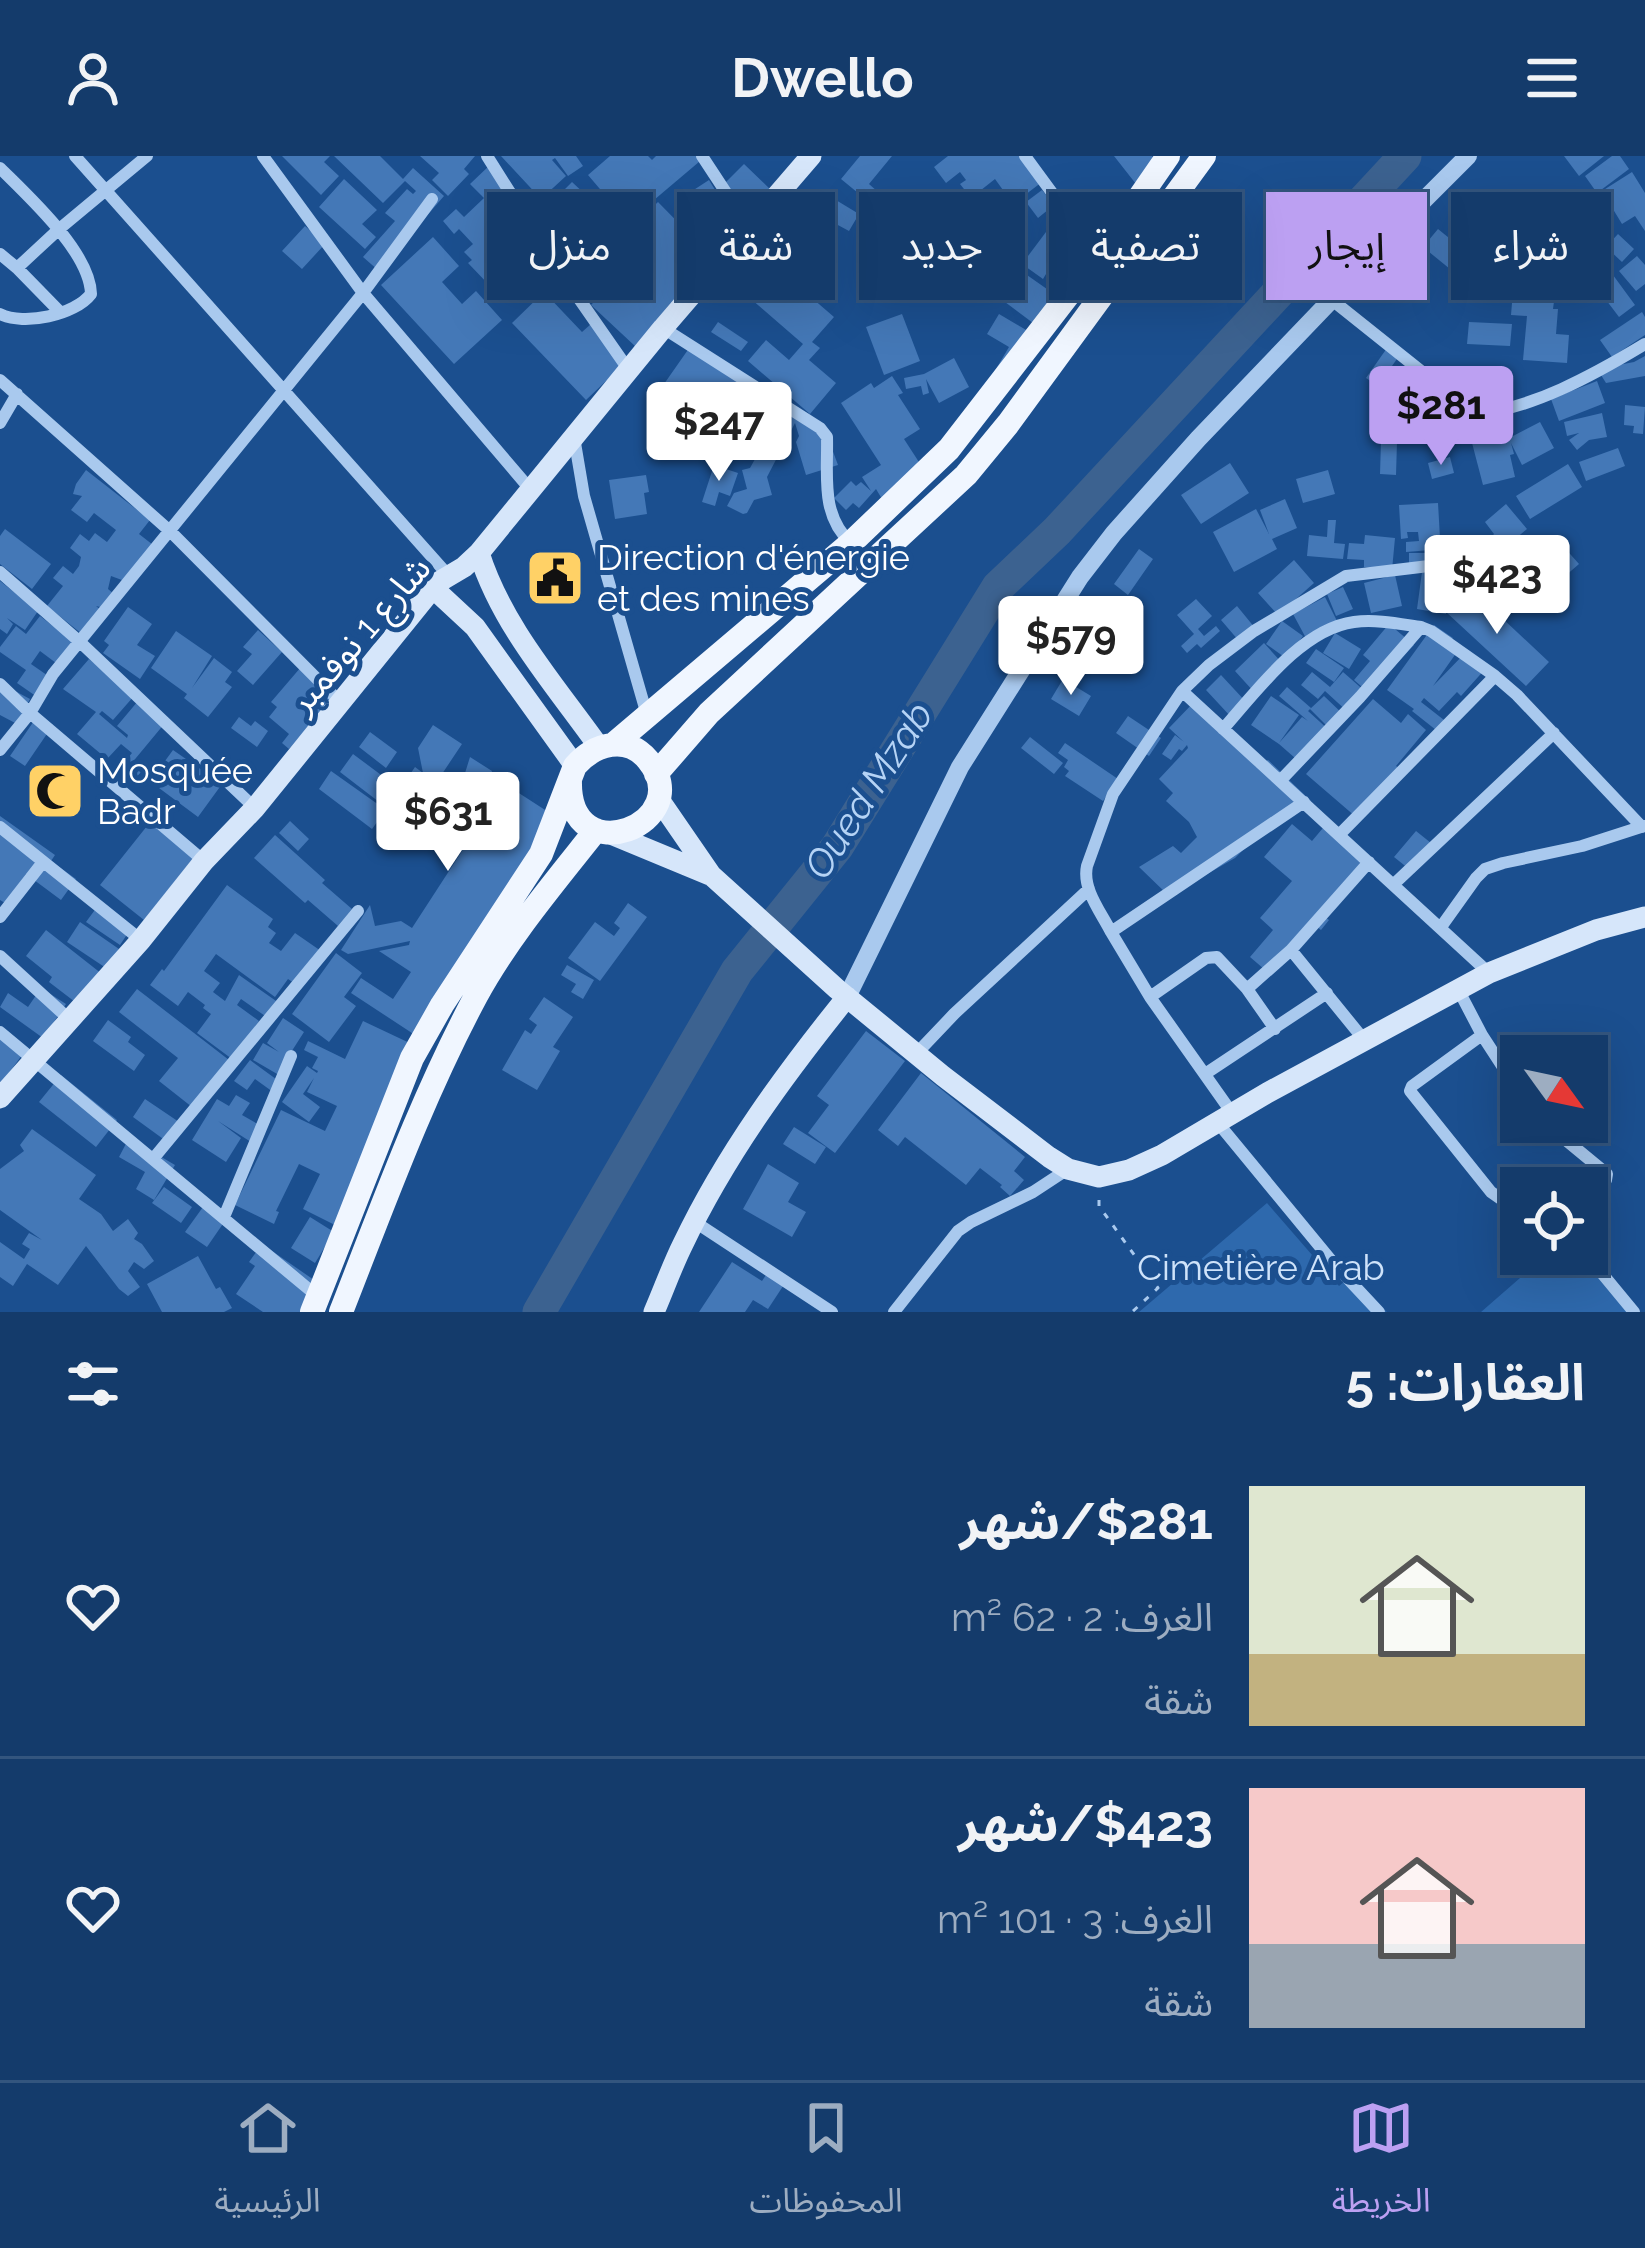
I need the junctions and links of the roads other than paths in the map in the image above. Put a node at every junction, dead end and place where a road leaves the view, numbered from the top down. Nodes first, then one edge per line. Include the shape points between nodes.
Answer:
1 (75, 156) edge
2 (147, 156) edge
3 (263, 156) edge
4 (487, 156) edge
5 (702, 156) edge
6 (812, 156) edge
7 (1025, 156) edge
8 (1168, 156) edge
9 (1204, 156) edge
10 (1468, 156) edge
11 (0, 168) edge
12 (104, 191) junction
13 (726, 192) edge
14 (782, 192) edge
15 (1051, 192) edge
16 (1143, 192) edge
17 (1427, 197) edge
18 (433, 199) dead end
19 (58, 230) junction
20 (0, 254) edge
21 (17, 268) junction
22 (363, 293) junction
23 (688, 300) edge
24 (1064, 300) edge
25 (1331, 300) edge
26 (1333, 300) edge
27 (60, 312) junction
28 (0, 314) edge
29 (663, 328) junction
30 (1645, 344) edge
31 (628, 369) junction
32 (0, 380) edge
33 (285, 390) junction
34 (17, 394) junction
35 (0, 423) edge
36 (574, 435) junction
37 (530, 490) junction
38 (171, 532) junction
39 (851, 543) junction
40 (479, 553) junction
41 (1437, 565) dead end
42 (0, 572) edge
43 (440, 581) junction
44 (493, 590) junction
45 (463, 614) junction
46 (1421, 626) junction
47 (80, 641) junction
48 (1495, 676) junction
49 (0, 684) edge
50 (1182, 691) junction
51 (341, 703) junction
52 (30, 713) junction
53 (647, 715) junction
54 (1223, 730) junction
55 (1554, 733) junction
56 (606, 745) junction
57 (0, 750) edge
58 (572, 773) junction
59 (1280, 781) junction
60 (657, 786) junction
61 (1304, 802) junction
62 (254, 808) junction
63 (1643, 826) edge
64 (0, 827) edge
65 (604, 832) junction
66 (1339, 835) junction
67 (205, 861) junction
68 (44, 862) junction
69 (1369, 862) junction
70 (716, 880) junction
71 (1394, 884) junction
72 (1089, 889) junction
73 (358, 910) dead end
74 (0, 917) edge
75 (1645, 917) edge
76 (1441, 927) junction
77 (1112, 932) junction
78 (140, 940) junction
79 (1292, 950) junction
80 (0, 956) edge
81 (1489, 973) junction
82 (1247, 989) junction
83 (1459, 991) junction
84 (842, 993) junction
85 (1327, 993) junction
86 (1150, 997) junction
87 (70, 1020) junction
88 (1275, 1029) junction
89 (0, 1032) edge
90 (1482, 1036) junction
91 (1365, 1041) junction
92 (916, 1054) junction
93 (291, 1055) dead end
94 (34, 1060) junction
95 (1500, 1063) edge
96 (1205, 1074) junction
97 (0, 1098) edge
98 (1225, 1118) junction
99 (1569, 1143) edge
100 (153, 1159) junction
101 (1599, 1167) edge
102 (1068, 1168) junction
103 (1500, 1198) edge
104 (224, 1217) junction
105 (695, 1222) junction
106 (1603, 1275) edge
107 (315, 1304) edge
108 (340, 1312) edge
109 (654, 1312) edge
110 (832, 1312) edge
111 (894, 1312) edge
112 (1379, 1312) edge
113 (1634, 1312) edge

1 - 12 street
2 - 12 street
3 - 22 street
4 - 31 street
5 - 13 street
6 - 14 main road, شارع 1 نوفمبر
7 - 15 street
8 - 16 main road
9 - 60 main road via 966,475 709,713
10 - 17 street
11 - 19 street
12 - 19 street
12 - 33 street
18 - 22 street
19 - 21 street
19 - 27 street via 87,271 91,293
20 - 21 street
21 - 27 street
22 - 33 street
22 - 37 street
23 - 29 main road, شارع 1 نوفمبر
24 - 39 main road via 949,449
25 - 84 street via 1080,578 961,767
26 - 30 street via 1471,414 1535,399
27 - 28 street
29 - 31 main road, شارع 1 نوفمبر
29 - 39 street via 820,428 831,513
31 - 36 main road, شارع 1 نوفمبر
32 - 34 street
33 - 38 street
33 - 43 street
34 - 35 street
34 - 38 street
36 - 37 main road, شارع 1 نوفمبر
36 - 53 street
37 - 40 main road, شارع 1 نوفمبر
38 - 47 street
38 - 51 street
39 - 53 main road
40 - 43 main road, شارع 1 نوفمبر
40 - 44 main road
41 - 50 street via 1346,576 1254,631
42 - 47 street
43 - 45 main road
43 - 51 main road, شارع 1 نوفمبر
44 - 45 main road
44 - 56 main road
45 - 58 main road
46 - 48 street
46 - 54 street via 1335,628 1291,655
46 - 59 street
47 - 52 street
47 - 62 street
48 - 55 street
48 - 66 street
49 - 52 street
50 - 54 street
50 - 72 street via 1106,806 1085,876
51 - 62 main road, شارع 1 نوفمبر
52 - 57 street
52 - 67 street
53 - 56 main road
54 - 59 street
55 - 63 street
55 - 71 street
56 - 58 main road via 585,754
56 - 60 main road via 640,752
58 - 65 main road via 574,810
58 - 107 main road via 541,854 412,1058
59 - 61 street
60 - 65 main road via 640,826
60 - 70 main road
61 - 66 street
61 - 77 street
62 - 67 main road, شارع 1 نوفمبر
63 - 76 street via 1485,869
64 - 68 street
65 - 70 main road
65 - 108 main road via 507,946 478,994
66 - 69 street
67 - 78 main road, شارع 1 نوفمبر
68 - 74 street
68 - 78 street
69 - 71 street
69 - 79 street
70 - 84 main road
71 - 76 street
72 - 77 street
72 - 92 street
73 - 100 street
75 - 81 main road
76 - 81 street
77 - 86 street
78 - 87 main road, شارع 1 نوفمبر
79 - 82 street
79 - 85 street
80 - 87 street
81 - 83 main road
82 - 86 street via 1212,956
82 - 88 street
83 - 90 street
83 - 91 main road
84 - 92 main road
84 - 105 main road
85 - 88 street
85 - 91 street
86 - 96 street
87 - 94 main road, شارع 1 نوفمبر
88 - 96 street
89 - 94 street
90 - 95 street
90 - 103 street via 1410,1091
91 - 98 main road
92 - 102 main road
93 - 104 street
94 - 97 main road, شارع 1 نوفمبر
94 - 100 street
96 - 98 street
98 - 102 main road via 1129,1169 1100,1177
98 - 112 street
99 - 101 street
100 - 104 street
102 - 111 street via 958,1231
104 - 107 street
105 - 109 main road
105 - 110 street
106 - 113 street

